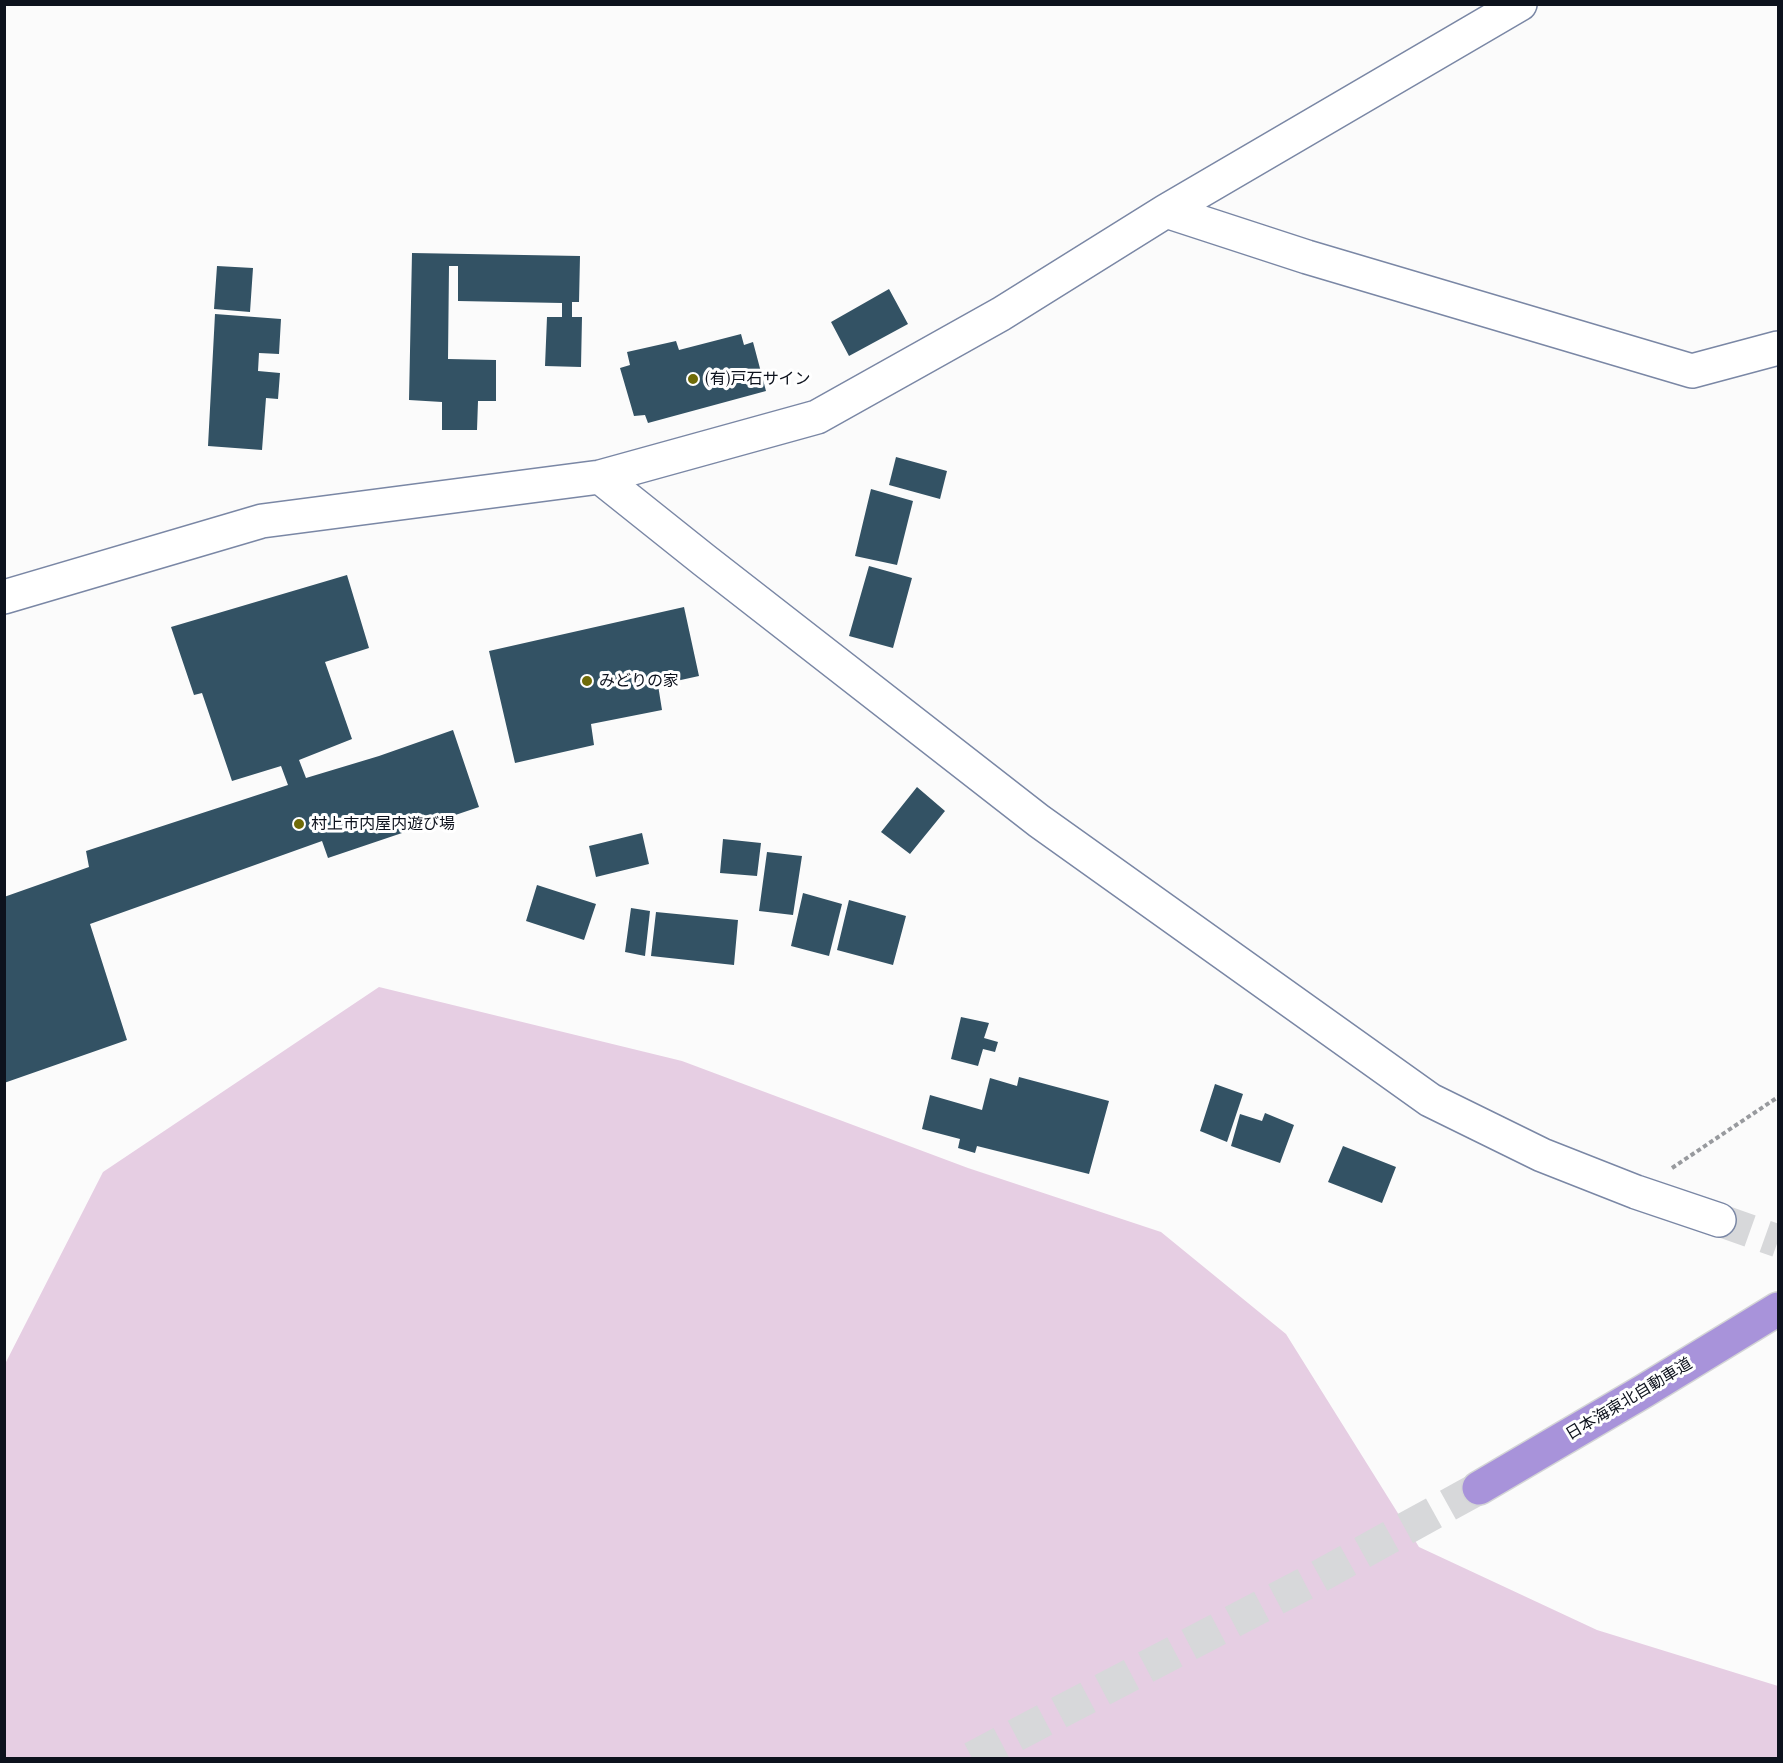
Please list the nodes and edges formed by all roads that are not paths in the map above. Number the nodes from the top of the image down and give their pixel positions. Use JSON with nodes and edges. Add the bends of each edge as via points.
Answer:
{"nodes":[{"id":1,"x":1520,"y":4,"type":"edge"},
{"id":2,"x":1166,"y":211,"type":"junction"},
{"id":3,"x":1779,"y":348,"type":"edge"},
{"id":4,"x":600,"y":477,"type":"junction"},
{"id":5,"x":4,"y":597,"type":"edge"},
{"id":6,"x":1719,"y":1220,"type":"tunnel mouth"},
{"id":7,"x":1779,"y":1309,"type":"edge"},
{"id":8,"x":1479,"y":1488,"type":"tunnel mouth"}],
"edges":[{"from":1,"to":2,"type":"street"},
{"from":2,"to":3,"type":"street","via":[[1306,257],[1692,371]]},
{"from":2,"to":4,"type":"street","via":[[1001,314],[817,417]]},
{"from":4,"to":5,"type":"street","via":[[262,521]]},
{"from":4,"to":6,"type":"street","via":[[1039,821],[1430,1100],[1542,1155]]},
{"from":7,"to":8,"type":"highway","name":"日本海東北自動車道"}]}
